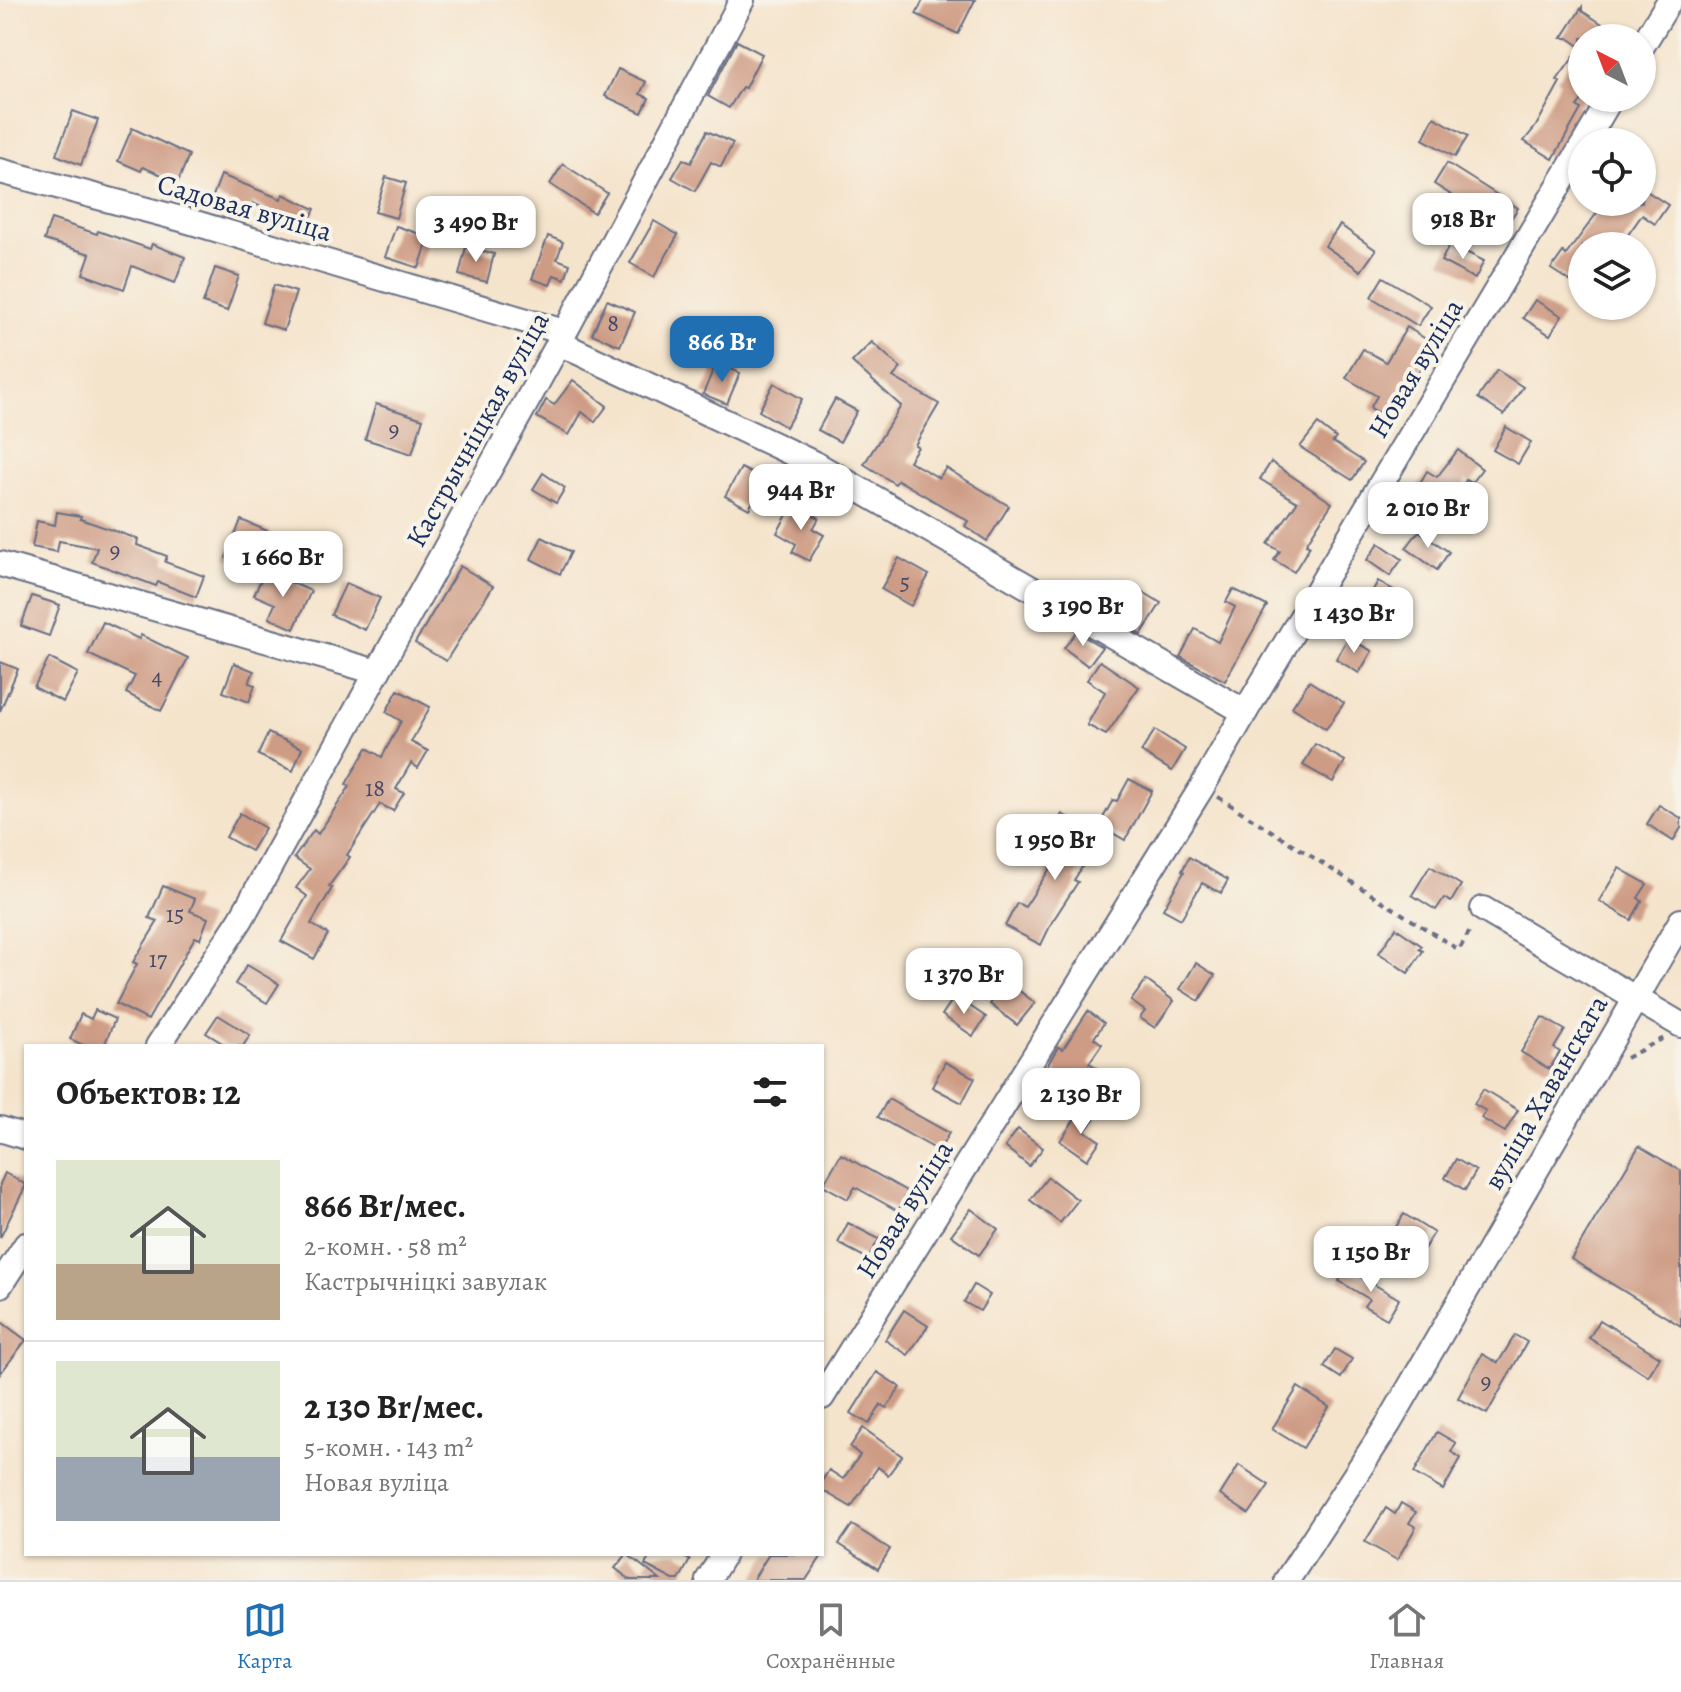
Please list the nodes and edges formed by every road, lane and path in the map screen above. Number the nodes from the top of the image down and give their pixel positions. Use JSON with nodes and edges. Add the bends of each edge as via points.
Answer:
{"nodes":[{"id":1,"x":742,"y":0,"type":"edge"},
{"id":2,"x":1670,"y":0,"type":"edge"},
{"id":3,"x":1655,"y":24,"type":"edge"},
{"id":4,"x":0,"y":171,"type":"edge"},
{"id":5,"x":1568,"y":171,"type":"edge"},
{"id":6,"x":561,"y":337,"type":"junction"},
{"id":7,"x":0,"y":564,"type":"edge"},
{"id":8,"x":377,"y":672,"type":"junction"},
{"id":9,"x":1245,"y":712,"type":"junction"},
{"id":10,"x":1202,"y":787,"type":"junction"},
{"id":11,"x":1483,"y":909,"type":"joint"},
{"id":12,"x":1681,"y":921,"type":"edge"},
{"id":13,"x":1635,"y":998,"type":"junction"},
{"id":14,"x":1675,"y":1031,"type":"edge"},
{"id":15,"x":159,"y":1044,"type":"edge"},
{"id":16,"x":1621,"y":1061,"type":"dead end"},
{"id":17,"x":0,"y":1129,"type":"edge"},
{"id":18,"x":24,"y":1136,"type":"edge"},
{"id":19,"x":24,"y":1248,"type":"edge"},
{"id":20,"x":0,"y":1285,"type":"edge"},
{"id":21,"x":824,"y":1394,"type":"edge"},
{"id":22,"x":723,"y":1556,"type":"edge"},
{"id":23,"x":708,"y":1580,"type":"edge"},
{"id":24,"x":1287,"y":1580,"type":"edge"}],
"edges":[{"from":1,"to":6,"type":"street","name":"Кастрычніцкая вуліца"},
{"from":2,"to":3,"type":"street"},
{"from":4,"to":6,"type":"street","name":"Садовая вуліца","via":[[185,220]]},
{"from":5,"to":9,"type":"street","name":"Новая вуліца"},
{"from":6,"to":8,"type":"street","name":"Кастрычніцкая вуліца"},
{"from":6,"to":9,"type":"street","name":"Садовая вуліца","via":[[817,465]]},
{"from":7,"to":8,"type":"street"},
{"from":8,"to":15,"type":"street","name":"Кастрычніцкая вуліца","via":[[241,919]]},
{"from":9,"to":10,"type":"street","name":"Новая вуліца"},
{"from":10,"to":11,"type":"path","via":[[1459,950]]},
{"from":10,"to":21,"type":"street","name":"Новая вуліца"},
{"from":11,"to":13,"type":"street"},
{"from":12,"to":13,"type":"street","name":"вуліца Хаванскага"},
{"from":13,"to":14,"type":"street"},
{"from":13,"to":24,"type":"street","name":"вуліца Хаванскага","via":[[1389,1423]]},
{"from":14,"to":16,"type":"path"},
{"from":17,"to":18,"type":"street"},
{"from":19,"to":20,"type":"street"},
{"from":22,"to":23,"type":"street"}]}
